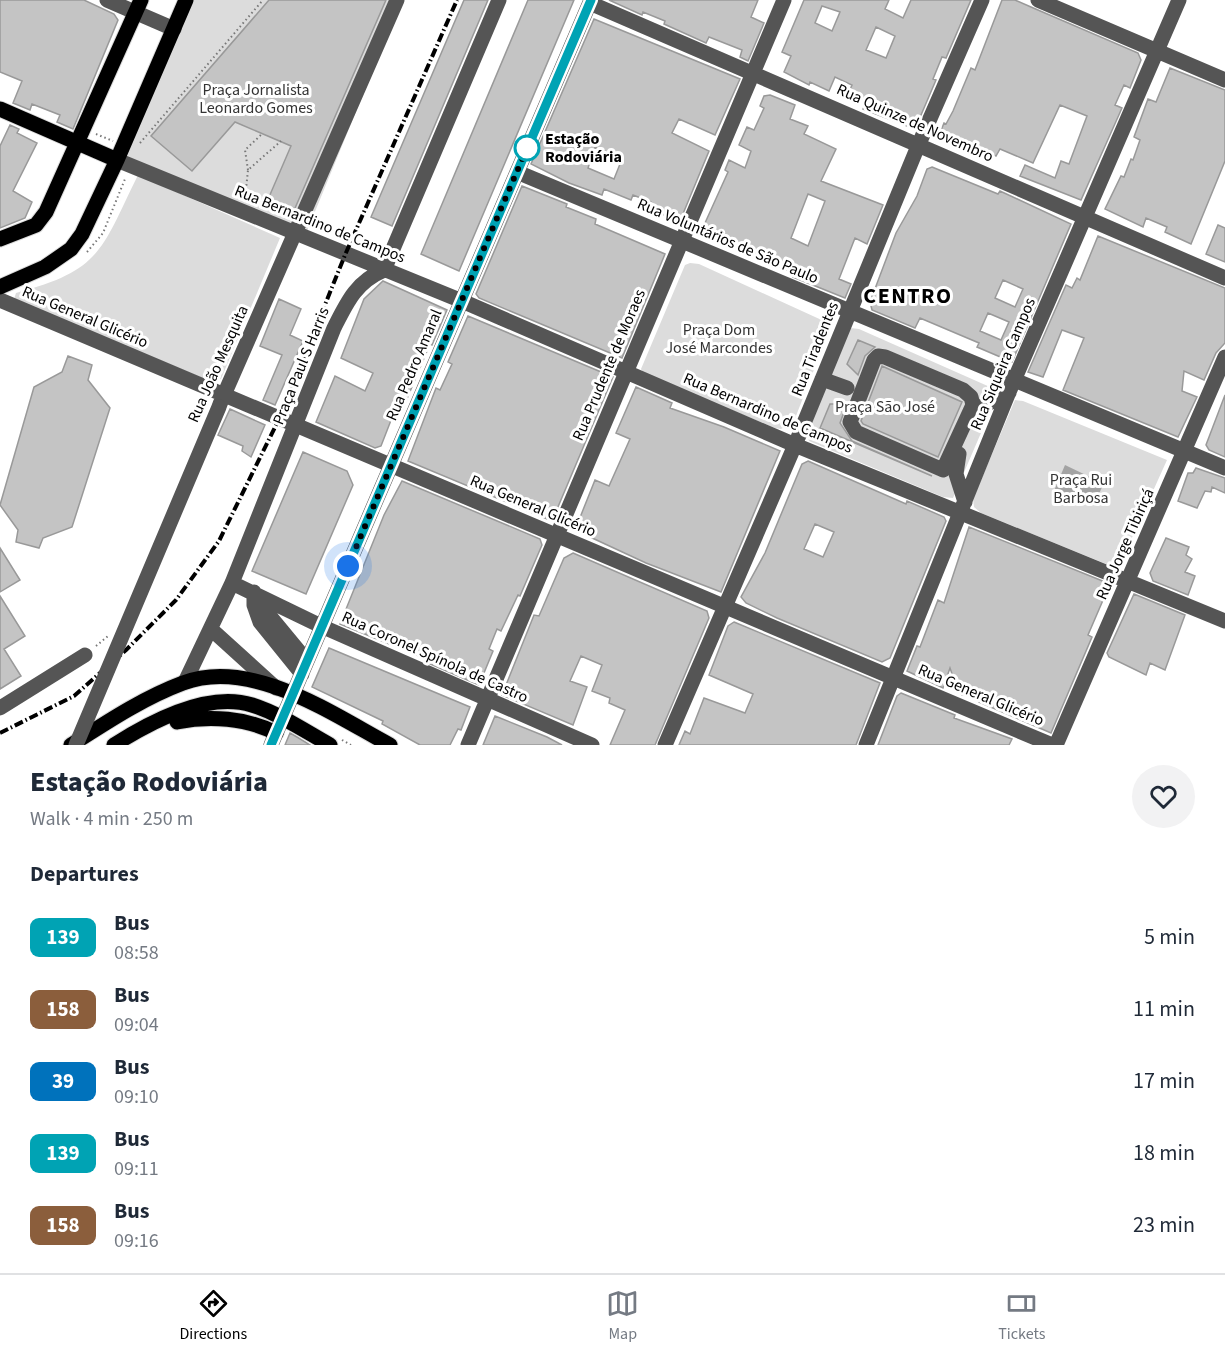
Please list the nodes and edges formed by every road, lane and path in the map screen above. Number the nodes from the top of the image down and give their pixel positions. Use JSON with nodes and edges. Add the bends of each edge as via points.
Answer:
{"nodes":[{"id":1,"x":107,"y":0,"type":"edge"},
{"id":2,"x":186,"y":0,"type":"edge"},
{"id":3,"x":397,"y":0,"type":"edge"},
{"id":4,"x":499,"y":0,"type":"edge"},
{"id":5,"x":784,"y":0,"type":"edge"},
{"id":6,"x":982,"y":0,"type":"edge"},
{"id":7,"x":1038,"y":0,"type":"edge"},
{"id":8,"x":1179,"y":0,"type":"edge"},
{"id":9,"x":590,"y":1,"type":"edge"},
{"id":10,"x":139,"y":9,"type":"edge"},
{"id":11,"x":170,"y":27,"type":"junction"},
{"id":12,"x":1158,"y":52,"type":"junction"},
{"id":13,"x":753,"y":72,"type":"junction"},
{"id":14,"x":1225,"y":80,"type":"edge"},
{"id":15,"x":0,"y":109,"type":"edge"},
{"id":16,"x":263,"y":133,"type":"dead end"},
{"id":17,"x":83,"y":139,"type":"junction"},
{"id":18,"x":281,"y":141,"type":"dead end"},
{"id":19,"x":918,"y":146,"type":"junction"},
{"id":20,"x":117,"y":153,"type":"junction"},
{"id":21,"x":248,"y":170,"type":"junction"},
{"id":22,"x":517,"y":172,"type":"junction"},
{"id":23,"x":244,"y":213,"type":"junction"},
{"id":24,"x":1085,"y":216,"type":"junction"},
{"id":25,"x":296,"y":235,"type":"junction"},
{"id":26,"x":0,"y":239,"type":"edge"},
{"id":27,"x":682,"y":241,"type":"junction"},
{"id":28,"x":384,"y":270,"type":"junction"},
{"id":29,"x":1225,"y":278,"type":"edge"},
{"id":30,"x":0,"y":287,"type":"edge"},
{"id":31,"x":0,"y":300,"type":"edge"},
{"id":32,"x":462,"y":301,"type":"junction"},
{"id":33,"x":849,"y":312,"type":"junction"},
{"id":34,"x":1225,"y":357,"type":"edge"},
{"id":35,"x":626,"y":371,"type":"junction"},
{"id":36,"x":822,"y":379,"type":"junction"},
{"id":37,"x":1012,"y":387,"type":"junction"},
{"id":38,"x":847,"y":388,"type":"dead end"},
{"id":39,"x":221,"y":401,"type":"junction"},
{"id":40,"x":296,"y":425,"type":"junction"},
{"id":41,"x":961,"y":434,"type":"junction"},
{"id":42,"x":795,"y":445,"type":"junction"},
{"id":43,"x":1186,"y":452,"type":"junction"},
{"id":44,"x":391,"y":465,"type":"junction"},
{"id":45,"x":1225,"y":468,"type":"edge"},
{"id":46,"x":963,"y":507,"type":"junction"},
{"id":47,"x":556,"y":535,"type":"junction"},
{"id":48,"x":1129,"y":580,"type":"junction"},
{"id":49,"x":232,"y":583,"type":"junction"},
{"id":50,"x":254,"y":598,"type":"junction"},
{"id":51,"x":725,"y":607,"type":"junction"},
{"id":52,"x":1225,"y":621,"type":"edge"},
{"id":53,"x":315,"y":623,"type":"junction"},
{"id":54,"x":212,"y":630,"type":"junction"},
{"id":55,"x":85,"y":655,"type":"dead end"},
{"id":56,"x":304,"y":668,"type":"junction"},
{"id":57,"x":893,"y":678,"type":"junction"},
{"id":58,"x":184,"y":682,"type":"junction"},
{"id":59,"x":276,"y":688,"type":"junction"},
{"id":60,"x":293,"y":693,"type":"junction"},
{"id":61,"x":487,"y":700,"type":"junction"},
{"id":62,"x":0,"y":708,"type":"edge"},
{"id":63,"x":282,"y":718,"type":"junction"},
{"id":64,"x":134,"y":733,"type":"junction"},
{"id":65,"x":273,"y":739,"type":"edge"},
{"id":66,"x":71,"y":745,"type":"edge"},
{"id":67,"x":76,"y":745,"type":"edge"},
{"id":68,"x":114,"y":745,"type":"edge"},
{"id":69,"x":330,"y":745,"type":"edge"},
{"id":70,"x":390,"y":745,"type":"edge"},
{"id":71,"x":468,"y":745,"type":"edge"},
{"id":72,"x":592,"y":745,"type":"edge"},
{"id":73,"x":665,"y":745,"type":"edge"},
{"id":74,"x":866,"y":745,"type":"edge"},
{"id":75,"x":1054,"y":745,"type":"edge"}],
"edges":[{"from":1,"to":10,"type":"street"},
{"from":2,"to":11,"type":"main road"},
{"from":3,"to":25,"type":"street","name":"Rua João Mesquita"},
{"from":4,"to":28,"type":"street"},
{"from":5,"to":13,"type":"street","name":"Rua Prudente de Moraes"},
{"from":6,"to":19,"type":"street","name":"Rua Tiradentes"},
{"from":7,"to":12,"type":"street"},
{"from":8,"to":12,"type":"street","name":"Rua Siqueira Campos"},
{"from":9,"to":13,"type":"street","name":"Rua Quinze de Novembro"},
{"from":9,"to":22,"type":"street","name":"Rua Pedro Amaral"},
{"from":10,"to":11,"type":"street"},
{"from":10,"to":17,"type":"main road"},
{"from":11,"to":20,"type":"main road"},
{"from":12,"to":14,"type":"street"},
{"from":12,"to":24,"type":"street","name":"Rua Siqueira Campos"},
{"from":13,"to":19,"type":"street","name":"Rua Quinze de Novembro"},
{"from":13,"to":27,"type":"street","name":"Rua Prudente de Moraes"},
{"from":15,"to":17,"type":"main road","name":"Rua Bernardino de Campos"},
{"from":16,"to":21,"type":"path","via":[[245,150]]},
{"from":17,"to":20,"type":"main road","name":"Rua Bernardino de Campos"},
{"from":17,"to":20,"type":"path"},
{"from":17,"to":26,"type":"main road","via":[[36,225]]},
{"from":18,"to":21,"type":"path"},
{"from":19,"to":24,"type":"street","name":"Rua Quinze de Novembro"},
{"from":19,"to":33,"type":"street","name":"Rua Tiradentes"},
{"from":20,"to":23,"type":"street","name":"Rua Bernardino de Campos"},
{"from":20,"to":30,"type":"main road","via":[[82,234],[71,249],[45,267]]},
{"from":21,"to":23,"type":"path"},
{"from":22,"to":27,"type":"street","name":"Rua Voluntários de São Paulo"},
{"from":22,"to":32,"type":"street","name":"Rua Pedro Amaral"},
{"from":23,"to":25,"type":"street","name":"Rua Bernardino de Campos"},
{"from":24,"to":29,"type":"street","name":"Rua Quinze de Novembro"},
{"from":24,"to":37,"type":"street","name":"Rua Siqueira Campos"},
{"from":25,"to":28,"type":"street","name":"Rua Bernardino de Campos"},
{"from":25,"to":39,"type":"street","name":"Rua João Mesquita"},
{"from":27,"to":33,"type":"street","name":"Rua Voluntários de São Paulo"},
{"from":27,"to":35,"type":"street","name":"Rua Prudente de Moraes"},
{"from":28,"to":32,"type":"street","name":"Rua Bernardino de Campos"},
{"from":28,"to":40,"type":"street","name":"Praça Paul S Harris","via":[[368,277],[354,290],[333,328]]},
{"from":31,"to":39,"type":"street","name":"Rua General Glicério"},
{"from":32,"to":35,"type":"street","name":"Rua Bernardino de Campos"},
{"from":32,"to":44,"type":"street","name":"Rua Pedro Amaral"},
{"from":33,"to":36,"type":"street","name":"Rua Tiradentes"},
{"from":33,"to":37,"type":"street","name":"Rua Voluntários de São Paulo"},
{"from":34,"to":43,"type":"street","name":"Rua Jorge Tibiriçá"},
{"from":35,"to":42,"type":"street","name":"Rua Bernardino de Campos"},
{"from":35,"to":47,"type":"street","name":"Rua Prudente de Moraes"},
{"from":36,"to":38,"type":"street"},
{"from":36,"to":42,"type":"street","name":"Rua Tiradentes"},
{"from":37,"to":41,"type":"street","via":[[981,407],[970,429]]},
{"from":37,"to":43,"type":"street","name":"Rua Voluntários de São Paulo"},
{"from":37,"to":46,"type":"street","name":"Rua Siqueira Campos"},
{"from":39,"to":40,"type":"street","name":"Rua General Glicério"},
{"from":39,"to":67,"type":"street","name":"Rua João Mesquita","bridge":true},
{"from":40,"to":44,"type":"street","name":"Rua General Glicério"},
{"from":40,"to":49,"type":"street","name":"Praça Paul S Harris"},
{"from":41,"to":41,"type":"street","via":[[946,468],[940,470],[856,432],[850,422],[874,360],[885,357],[963,390],[973,405]]},
{"from":41,"to":46,"type":"street","via":[[955,467]]},
{"from":42,"to":46,"type":"street","name":"Rua Bernardino de Campos"},
{"from":42,"to":51,"type":"street","name":"Rua Tiradentes"},
{"from":43,"to":45,"type":"street","name":"Rua Voluntários de São Paulo"},
{"from":43,"to":48,"type":"street","name":"Rua Jorge Tibiriçá"},
{"from":44,"to":47,"type":"street","name":"Rua General Glicério"},
{"from":44,"to":53,"type":"street","name":"Rua Pedro Amaral","via":[[356,545]]},
{"from":46,"to":48,"type":"street","name":"Rua Bernardino de Campos"},
{"from":46,"to":57,"type":"street","name":"Rua Siqueira Campos"},
{"from":47,"to":51,"type":"street","name":"Rua General Glicério"},
{"from":47,"to":61,"type":"street","name":"Rua Prudente de Moraes"},
{"from":48,"to":52,"type":"street","name":"Rua Bernardino de Campos"},
{"from":48,"to":75,"type":"street","name":"Rua Jorge Tibiriçá"},
{"from":49,"to":50,"type":"street","name":"Rua Coronel Spínola de Castro"},
{"from":49,"to":54,"type":"street","name":"Praça Paul S Harris"},
{"from":50,"to":53,"type":"street","name":"Rua Coronel Spínola de Castro"},
{"from":50,"to":56,"type":"street"},
{"from":51,"to":57,"type":"street","name":"Rua General Glicério"},
{"from":51,"to":73,"type":"street","name":"Rua Tiradentes"},
{"from":53,"to":56,"type":"street","name":"Rua Pedro Amaral"},
{"from":53,"to":61,"type":"street","name":"Rua Coronel Spínola de Castro"},
{"from":54,"to":58,"type":"street","name":"Praça Paul S Harris"},
{"from":54,"to":59,"type":"street"},
{"from":55,"to":62,"type":"street"},
{"from":56,"to":60,"type":"street","name":"Rua Pedro Amaral"},
{"from":57,"to":74,"type":"street","name":"Rua Siqueira Campos"},
{"from":57,"to":75,"type":"street","name":"Rua General Glicério"},
{"from":58,"to":59,"type":"main road","via":[[233,676]]},
{"from":58,"to":66,"type":"main road","via":[[124,712]]},
{"from":59,"to":60,"type":"main road"},
{"from":60,"to":63,"type":"street","name":"Rua Pedro Amaral"},
{"from":60,"to":70,"type":"main road"},
{"from":61,"to":71,"type":"street","name":"Rua Prudente de Moraes"},
{"from":61,"to":72,"type":"street","name":"Rua Coronel Spínola de Castro"},
{"from":63,"to":64,"type":"main road","via":[[252,705],[220,702],[155,720]]},
{"from":63,"to":65,"type":"street","name":"Rua Pedro Amaral"},
{"from":63,"to":69,"type":"main road"},
{"from":64,"to":65,"type":"main road","via":[[208,718],[260,725]]},
{"from":64,"to":68,"type":"main road"}]}
